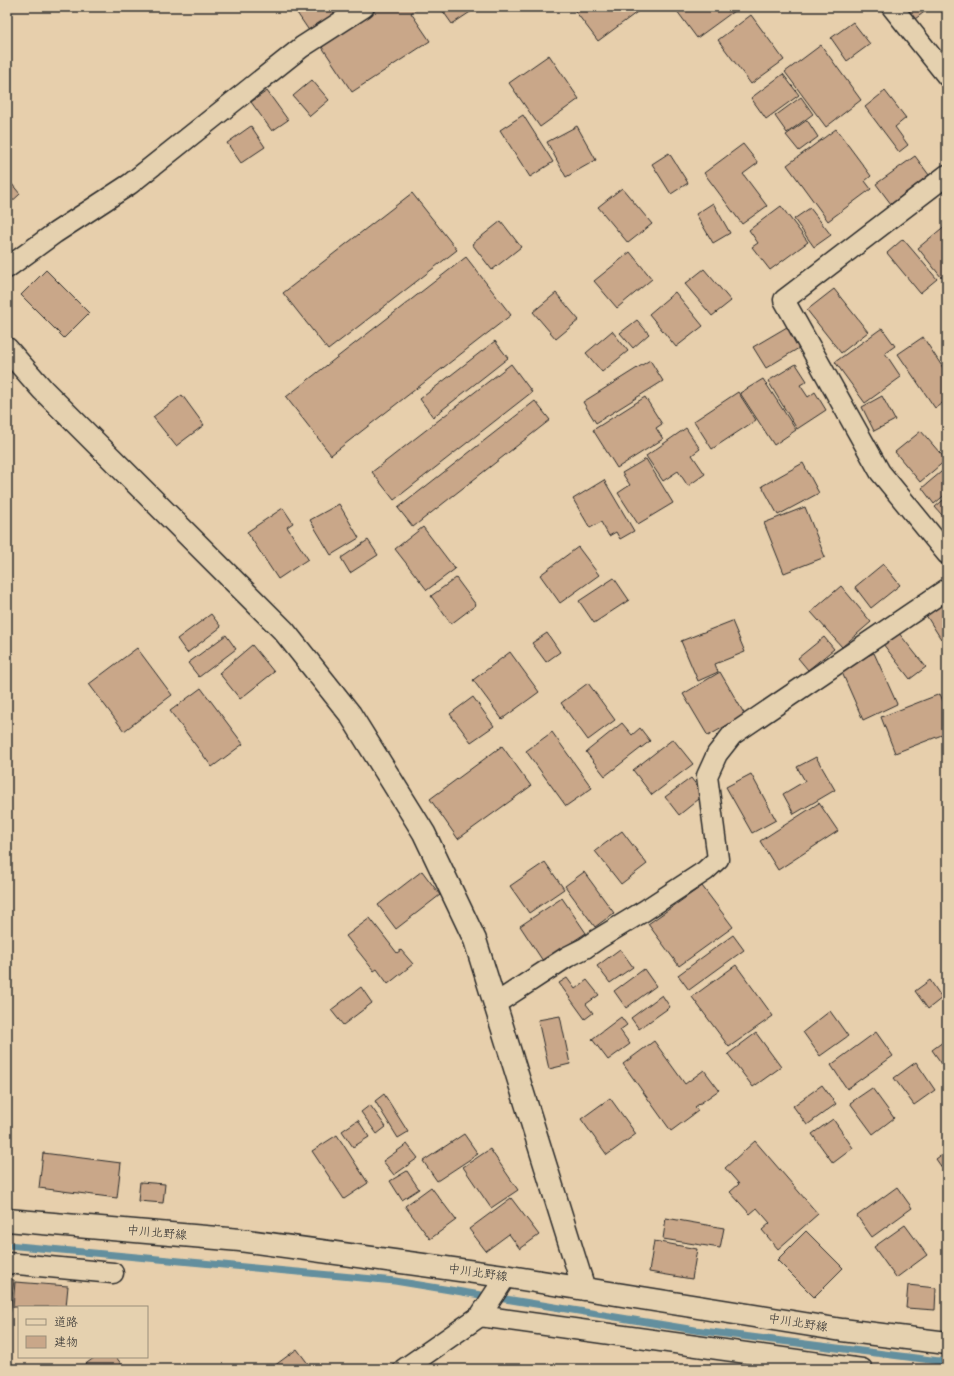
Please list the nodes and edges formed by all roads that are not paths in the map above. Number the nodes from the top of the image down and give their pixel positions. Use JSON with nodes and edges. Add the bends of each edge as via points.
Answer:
{"nodes":[{"id":1,"x":364,"y":7,"type":"edge"},
{"id":2,"x":892,"y":7,"type":"edge"},
{"id":3,"x":947,"y":76,"type":"edge"},
{"id":4,"x":947,"y":175,"type":"edge"},
{"id":5,"x":7,"y":268,"type":"edge"},
{"id":6,"x":7,"y":349,"type":"edge"},
{"id":7,"x":947,"y":554,"type":"edge"},
{"id":8,"x":947,"y":589,"type":"edge"},
{"id":9,"x":495,"y":1004,"type":"junction"},
{"id":10,"x":7,"y":1220,"type":"edge"},
{"id":11,"x":7,"y":1264,"type":"edge"},
{"id":12,"x":113,"y":1273,"type":"dead end"},
{"id":13,"x":503,"y":1280,"type":"junction"},
{"id":14,"x":584,"y":1289,"type":"junction"},
{"id":15,"x":480,"y":1316,"type":"junction"},
{"id":16,"x":947,"y":1343,"type":"edge"},
{"id":17,"x":404,"y":1369,"type":"edge"},
{"id":18,"x":862,"y":1369,"type":"edge"}],
"edges":[{"from":1,"to":5,"type":"street","via":[[302,47],[130,184]]},
{"from":2,"to":3,"type":"street"},
{"from":4,"to":7,"type":"street","via":[[784,300],[880,472]]},
{"from":6,"to":9,"type":"street","via":[[43,390],[284,631],[350,714],[424,833],[475,940]]},
{"from":8,"to":9,"type":"street","via":[[732,735],[717,754],[707,776],[718,859],[705,871]]},
{"from":9,"to":14,"type":"street"},
{"from":10,"to":13,"type":"street","name":"中川北野線","via":[[240,1240]]},
{"from":11,"to":12,"type":"street"},
{"from":13,"to":14,"type":"street","name":"中川北野線"},
{"from":13,"to":15,"type":"street"},
{"from":14,"to":16,"type":"street","name":"中川北野線","via":[[842,1330]]},
{"from":15,"to":17,"type":"street"},
{"from":15,"to":18,"type":"street"}]}
